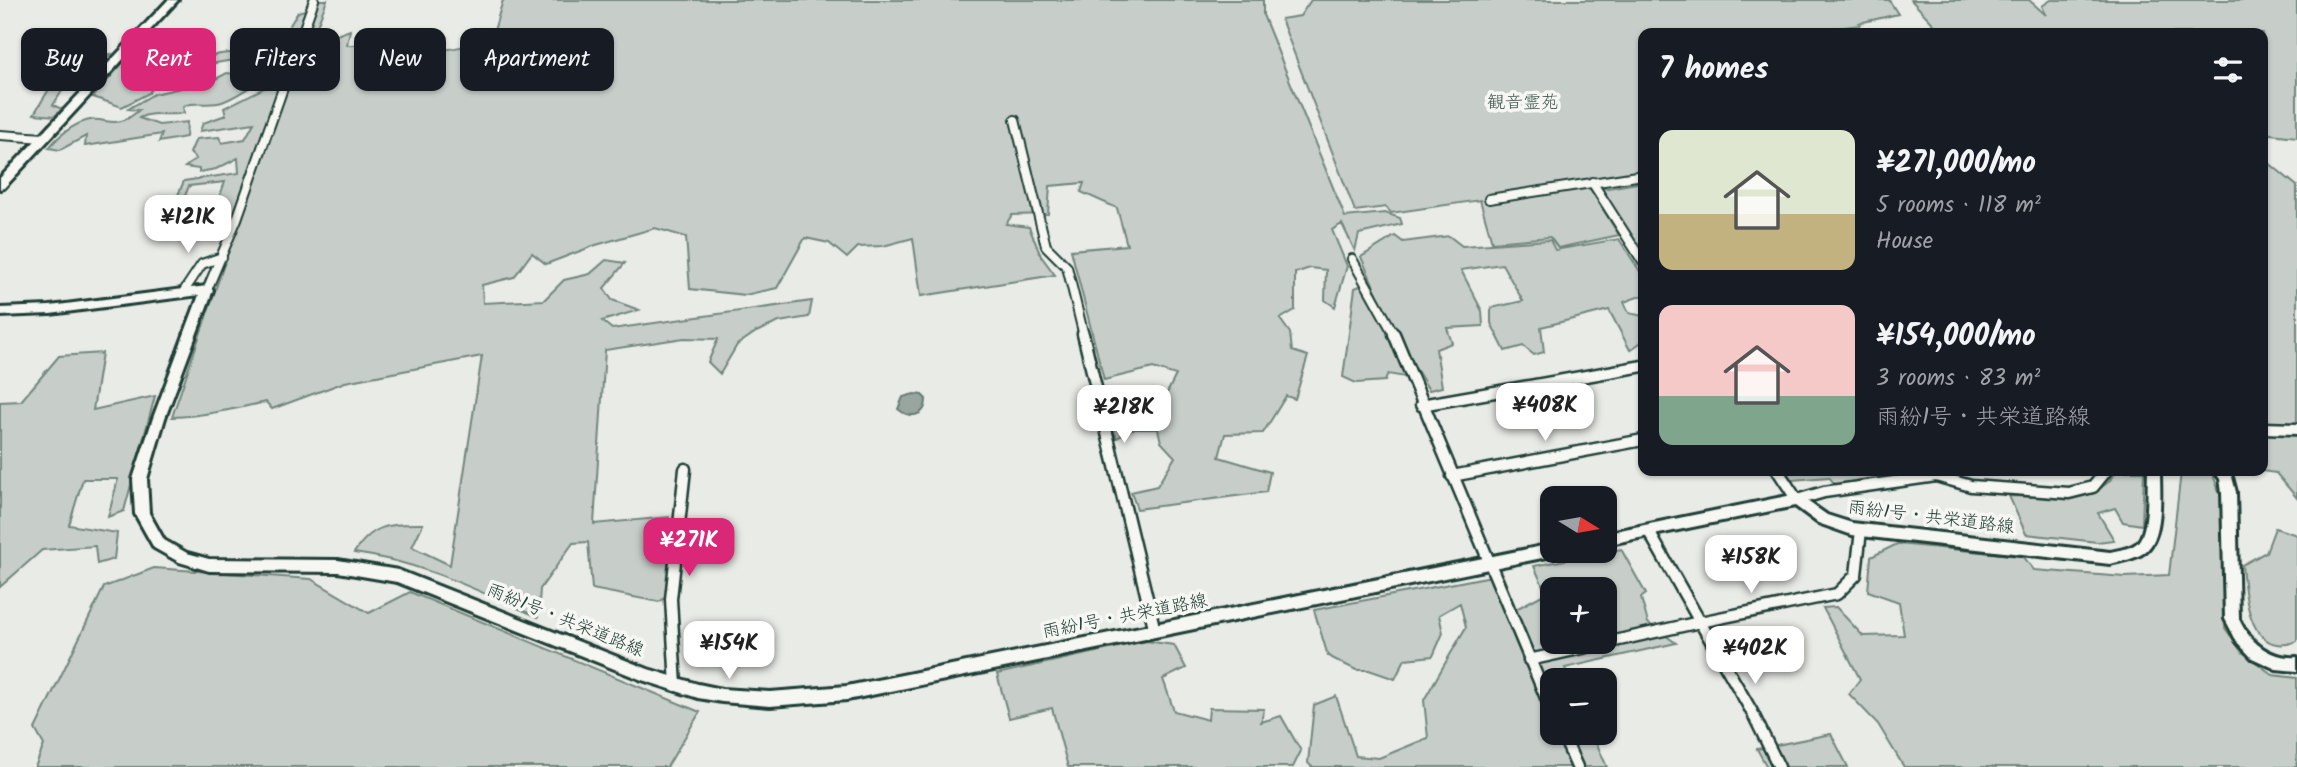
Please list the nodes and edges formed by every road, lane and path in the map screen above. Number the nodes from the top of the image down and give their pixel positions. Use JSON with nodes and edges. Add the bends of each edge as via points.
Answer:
{"nodes":[{"id":1,"x":173,"y":0,"type":"edge"},
{"id":2,"x":314,"y":0,"type":"edge"},
{"id":3,"x":1015,"y":120,"type":"dead end"},
{"id":4,"x":0,"y":135,"type":"edge"},
{"id":5,"x":44,"y":138,"type":"junction"},
{"id":6,"x":1638,"y":176,"type":"edge"},
{"id":7,"x":1592,"y":182,"type":"junction"},
{"id":8,"x":0,"y":185,"type":"edge"},
{"id":9,"x":1489,"y":199,"type":"dead end"},
{"id":10,"x":1638,"y":254,"type":"edge"},
{"id":11,"x":222,"y":257,"type":"junction"},
{"id":12,"x":1352,"y":259,"type":"dead end"},
{"id":13,"x":207,"y":290,"type":"junction"},
{"id":14,"x":182,"y":294,"type":"junction"},
{"id":15,"x":0,"y":312,"type":"edge"},
{"id":16,"x":1638,"y":367,"type":"edge"},
{"id":17,"x":1421,"y":405,"type":"junction"},
{"id":18,"x":2268,"y":428,"type":"edge"},
{"id":19,"x":2297,"y":429,"type":"edge"},
{"id":20,"x":1638,"y":441,"type":"edge"},
{"id":21,"x":685,"y":469,"type":"dead end"},
{"id":22,"x":1452,"y":476,"type":"junction"},
{"id":23,"x":1782,"y":476,"type":"edge"},
{"id":24,"x":1922,"y":476,"type":"edge"},
{"id":25,"x":1947,"y":476,"type":"edge"},
{"id":26,"x":2102,"y":476,"type":"edge"},
{"id":27,"x":2154,"y":476,"type":"edge"},
{"id":28,"x":2225,"y":476,"type":"edge"},
{"id":29,"x":1797,"y":500,"type":"junction"},
{"id":30,"x":1648,"y":530,"type":"junction"},
{"id":31,"x":1861,"y":530,"type":"junction"},
{"id":32,"x":1617,"y":536,"type":"edge"},
{"id":33,"x":1540,"y":553,"type":"edge"},
{"id":34,"x":1487,"y":564,"type":"junction"},
{"id":35,"x":1700,"y":622,"type":"junction"},
{"id":36,"x":1155,"y":631,"type":"junction"},
{"id":37,"x":1529,"y":660,"type":"junction"},
{"id":38,"x":2297,"y":664,"type":"edge"},
{"id":39,"x":1540,"y":685,"type":"edge"},
{"id":40,"x":676,"y":686,"type":"junction"},
{"id":41,"x":1567,"y":745,"type":"edge"},
{"id":42,"x":1577,"y":767,"type":"edge"},
{"id":43,"x":1779,"y":767,"type":"edge"}],
"edges":[{"from":1,"to":5,"type":"street"},
{"from":2,"to":11,"type":"street"},
{"from":3,"to":36,"type":"street","via":[[1046,246],[1067,267]]},
{"from":4,"to":5,"type":"street"},
{"from":5,"to":8,"type":"street"},
{"from":6,"to":7,"type":"street"},
{"from":7,"to":9,"type":"street"},
{"from":7,"to":10,"type":"street"},
{"from":11,"to":13,"type":"street"},
{"from":11,"to":14,"type":"street","via":[[200,263]]},
{"from":12,"to":17,"type":"street","via":[[1390,323]]},
{"from":13,"to":14,"type":"street"},
{"from":13,"to":40,"type":"street","name":"雨紛1号・共栄道路線","via":[[140,479],[142,514],[159,544],[209,565],[338,566],[398,576]]},
{"from":14,"to":15,"type":"street"},
{"from":16,"to":17,"type":"street"},
{"from":17,"to":22,"type":"street"},
{"from":18,"to":19,"type":"street"},
{"from":20,"to":22,"type":"street"},
{"from":21,"to":40,"type":"street","via":[[671,599]]},
{"from":22,"to":34,"type":"street"},
{"from":23,"to":29,"type":"street"},
{"from":24,"to":29,"type":"street"},
{"from":25,"to":26,"type":"street","via":[[1971,486],[2070,492],[2093,487]]},
{"from":27,"to":31,"type":"street","name":"雨紛1号・共栄道路線","via":[[2145,544],[2110,558]]},
{"from":28,"to":38,"type":"street","via":[[2232,620],[2239,638],[2254,652],[2271,661]]},
{"from":29,"to":30,"type":"street"},
{"from":29,"to":31,"type":"street","name":"雨紛1号・共栄道路線","via":[[1829,524]]},
{"from":30,"to":32,"type":"street"},
{"from":30,"to":35,"type":"street"},
{"from":31,"to":35,"type":"street","via":[[1857,576],[1851,587],[1837,594]]},
{"from":33,"to":34,"type":"street","name":"雨紛1号・共栄道路線"},
{"from":34,"to":36,"type":"street","name":"雨紛1号・共栄道路線"},
{"from":34,"to":37,"type":"street"},
{"from":35,"to":37,"type":"street"},
{"from":35,"to":43,"type":"street"},
{"from":36,"to":40,"type":"street","name":"雨紛1号・共栄道路線","via":[[801,699],[730,698]]},
{"from":37,"to":39,"type":"street"},
{"from":41,"to":42,"type":"street"}]}
